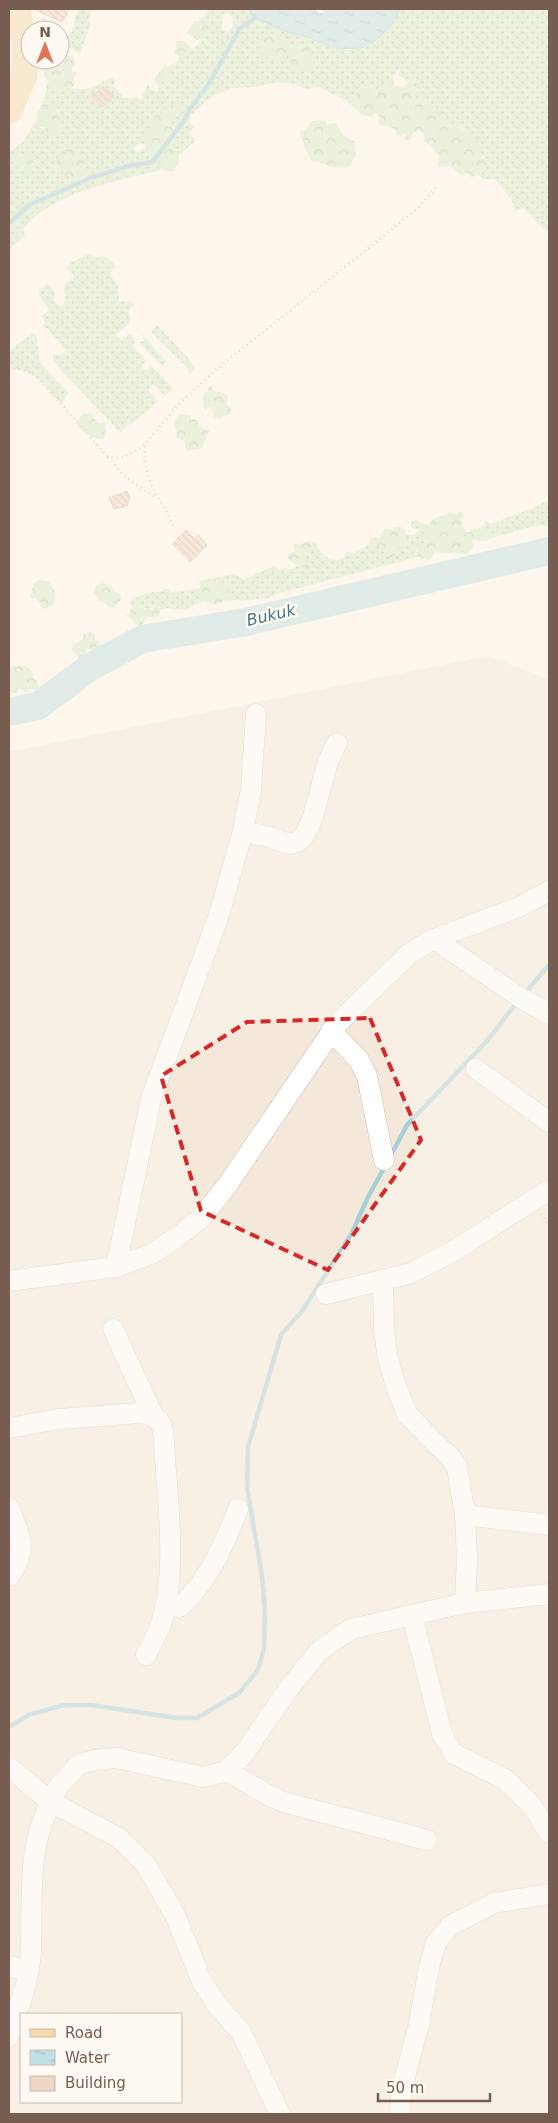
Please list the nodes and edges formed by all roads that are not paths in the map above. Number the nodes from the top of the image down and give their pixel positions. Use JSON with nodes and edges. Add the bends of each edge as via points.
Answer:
{"nodes":[{"id":1,"x":17,"y":9,"type":"edge"},
{"id":2,"x":9,"y":111,"type":"edge"},
{"id":3,"x":256,"y":714,"type":"dead end"},
{"id":4,"x":337,"y":743,"type":"dead end"},
{"id":5,"x":243,"y":832,"type":"junction"},
{"id":6,"x":549,"y":891,"type":"edge"},
{"id":7,"x":434,"y":938,"type":"junction"},
{"id":8,"x":549,"y":1014,"type":"edge"},
{"id":9,"x":331,"y":1032,"type":"junction"},
{"id":10,"x":476,"y":1069,"type":"dead end"},
{"id":11,"x":549,"y":1122,"type":"edge"},
{"id":12,"x":384,"y":1160,"type":"dead end"},
{"id":13,"x":549,"y":1190,"type":"edge"},
{"id":14,"x":116,"y":1268,"type":"junction"},
{"id":15,"x":383,"y":1279,"type":"junction"},
{"id":16,"x":9,"y":1281,"type":"edge"},
{"id":17,"x":326,"y":1294,"type":"dead end"},
{"id":18,"x":113,"y":1329,"type":"dead end"},
{"id":19,"x":153,"y":1415,"type":"junction"},
{"id":20,"x":9,"y":1428,"type":"edge"},
{"id":21,"x":9,"y":1508,"type":"edge"},
{"id":22,"x":238,"y":1509,"type":"dead end"},
{"id":23,"x":465,"y":1515,"type":"junction"},
{"id":24,"x":549,"y":1525,"type":"edge"},
{"id":25,"x":9,"y":1577,"type":"edge"},
{"id":26,"x":549,"y":1594,"type":"edge"},
{"id":27,"x":465,"y":1603,"type":"junction"},
{"id":28,"x":165,"y":1605,"type":"junction"},
{"id":29,"x":412,"y":1615,"type":"junction"},
{"id":30,"x":146,"y":1655,"type":"dead end"},
{"id":31,"x":9,"y":1767,"type":"edge"},
{"id":32,"x":228,"y":1771,"type":"junction"},
{"id":33,"x":51,"y":1802,"type":"junction"},
{"id":34,"x":549,"y":1833,"type":"edge"},
{"id":35,"x":427,"y":1840,"type":"dead end"},
{"id":36,"x":549,"y":1894,"type":"edge"},
{"id":37,"x":9,"y":1966,"type":"edge"},
{"id":38,"x":28,"y":1971,"type":"junction"},
{"id":39,"x":9,"y":2036,"type":"edge"},
{"id":40,"x":280,"y":2114,"type":"edge"},
{"id":41,"x":400,"y":2114,"type":"edge"}],
"edges":[{"from":1,"to":2,"type":"main road","via":[[25,43],[24,76]]},
{"from":3,"to":5,"type":"street","via":[[251,790]]},
{"from":4,"to":5,"type":"street","via":[[328,761],[305,835],[289,844]]},
{"from":5,"to":14,"type":"street","via":[[218,918],[151,1099]]},
{"from":6,"to":7,"type":"street","via":[[519,907]]},
{"from":7,"to":8,"type":"street"},
{"from":7,"to":9,"type":"street","via":[[410,953]]},
{"from":9,"to":12,"type":"street","via":[[359,1060],[367,1076]]},
{"from":9,"to":14,"type":"street","via":[[226,1187],[202,1217],[151,1254]]},
{"from":10,"to":11,"type":"street"},
{"from":13,"to":15,"type":"street","via":[[452,1252],[411,1273]]},
{"from":14,"to":16,"type":"street"},
{"from":15,"to":17,"type":"street"},
{"from":15,"to":23,"type":"street","via":[[384,1330],[396,1386],[408,1414],[457,1467]]},
{"from":18,"to":19,"type":"street"},
{"from":19,"to":20,"type":"street","via":[[140,1413],[59,1419]]},
{"from":19,"to":28,"type":"street","via":[[159,1419],[164,1442],[170,1558]]},
{"from":21,"to":25,"type":"street","via":[[19,1535],[21,1556]]},
{"from":22,"to":28,"type":"street","via":[[219,1556],[190,1597],[180,1606]]},
{"from":23,"to":24,"type":"street"},
{"from":23,"to":27,"type":"street"},
{"from":26,"to":27,"type":"street"},
{"from":27,"to":29,"type":"street"},
{"from":28,"to":30,"type":"street"},
{"from":29,"to":32,"type":"street","via":[[351,1629],[320,1650],[289,1688],[246,1752]]},
{"from":29,"to":34,"type":"street","via":[[442,1734],[454,1754],[506,1780],[534,1807]]},
{"from":31,"to":33,"type":"street"},
{"from":32,"to":33,"type":"street","via":[[203,1777],[116,1758],[94,1760],[78,1765],[58,1787]]},
{"from":32,"to":35,"type":"street","via":[[284,1802]]},
{"from":33,"to":38,"type":"street","via":[[41,1820],[31,1877]]},
{"from":33,"to":40,"type":"street","via":[[118,1838],[146,1865],[175,1915],[202,1982],[241,2032]]},
{"from":36,"to":41,"type":"street","via":[[494,1903],[450,1926],[436,1943],[402,2088]]},
{"from":37,"to":38,"type":"street"},
{"from":38,"to":39,"type":"street"}]}
